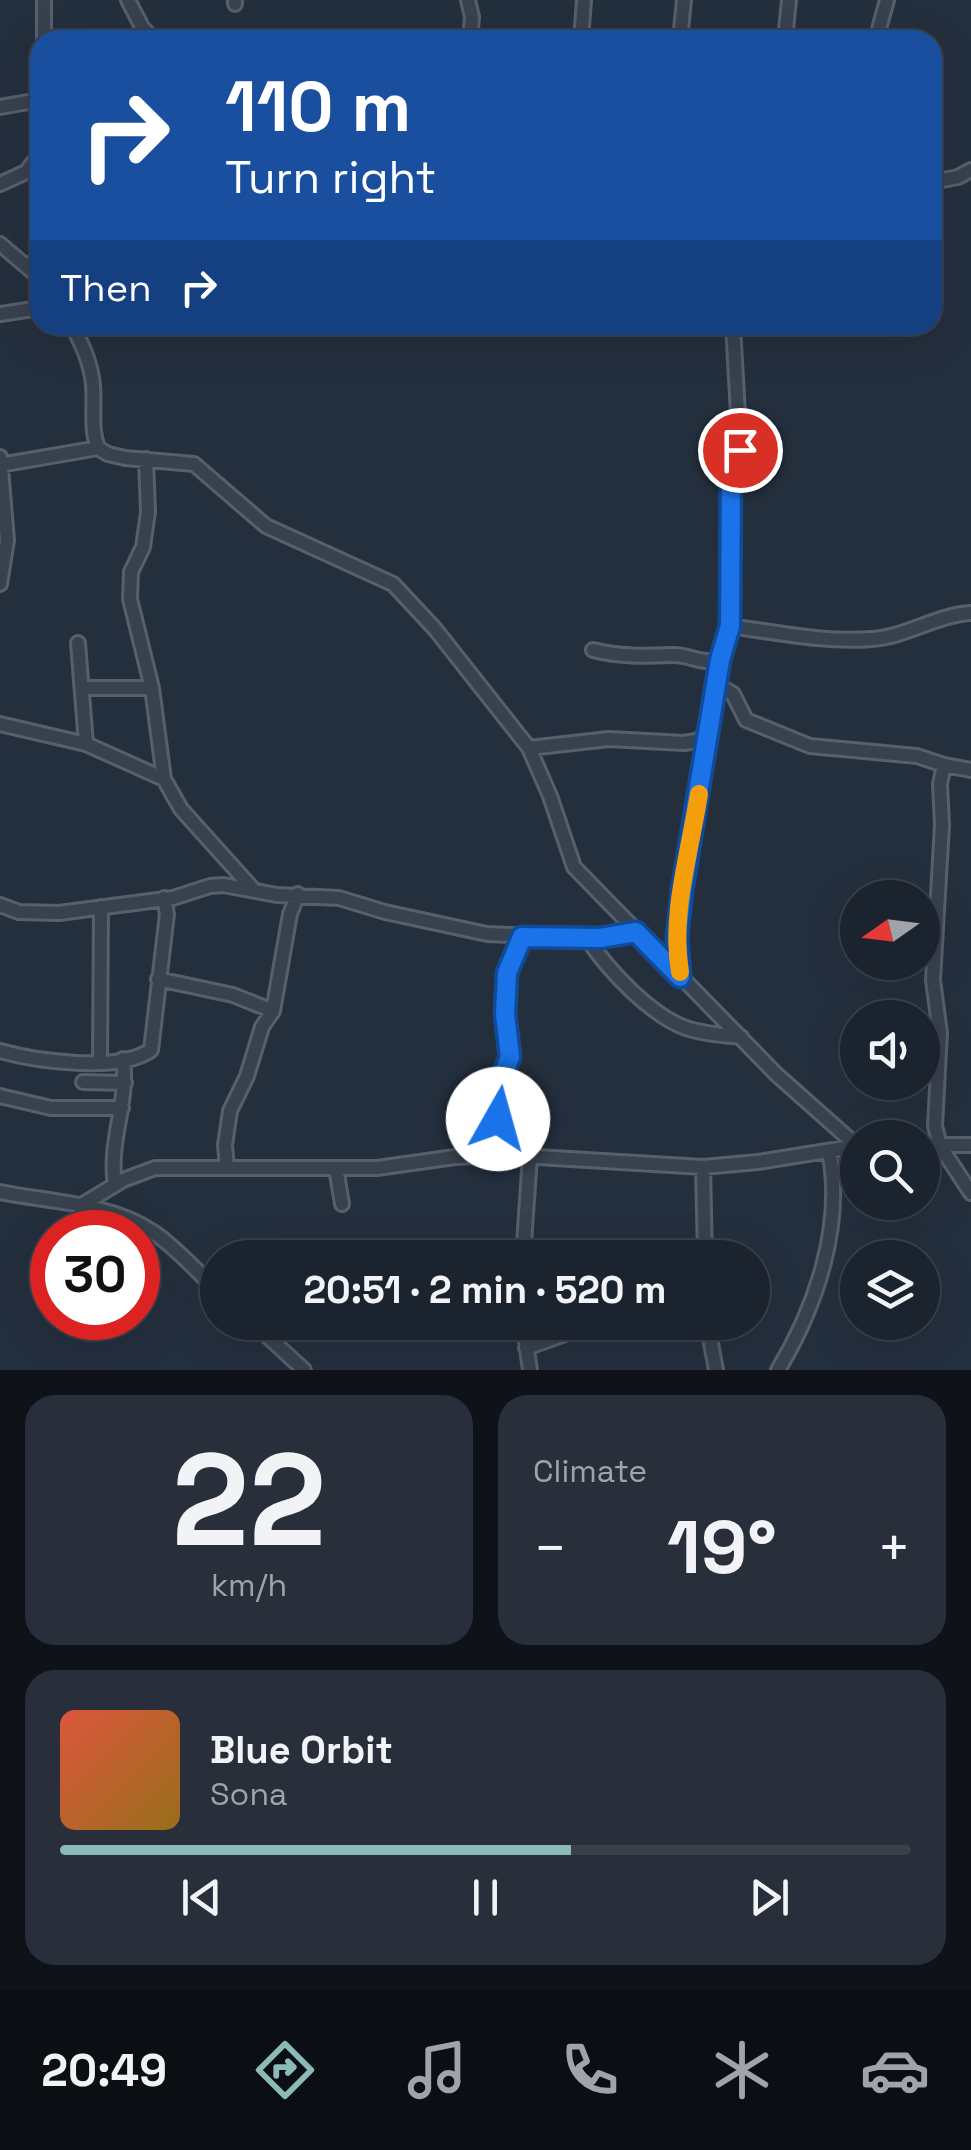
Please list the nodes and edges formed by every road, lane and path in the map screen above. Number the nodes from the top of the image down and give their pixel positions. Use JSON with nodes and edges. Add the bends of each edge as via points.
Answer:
{"nodes":[{"id":1,"x":44,"y":0,"type":"edge"},
{"id":2,"x":128,"y":0,"type":"edge"},
{"id":3,"x":468,"y":0,"type":"edge"},
{"id":4,"x":584,"y":0,"type":"edge"},
{"id":5,"x":684,"y":0,"type":"edge"},
{"id":6,"x":789,"y":0,"type":"edge"},
{"id":7,"x":887,"y":0,"type":"edge"},
{"id":8,"x":44,"y":30,"type":"edge"},
{"id":9,"x":145,"y":30,"type":"edge"},
{"id":10,"x":471,"y":30,"type":"edge"},
{"id":11,"x":582,"y":30,"type":"edge"},
{"id":12,"x":681,"y":30,"type":"edge"},
{"id":13,"x":787,"y":30,"type":"edge"},
{"id":14,"x":879,"y":30,"type":"edge"},
{"id":15,"x":30,"y":102,"type":"edge"},
{"id":16,"x":0,"y":107,"type":"edge"},
{"id":17,"x":30,"y":167,"type":"edge"},
{"id":18,"x":971,"y":170,"type":"edge"},
{"id":19,"x":942,"y":180,"type":"edge"},
{"id":20,"x":0,"y":184,"type":"edge"},
{"id":21,"x":2,"y":247,"type":"edge"},
{"id":22,"x":30,"y":264,"type":"edge"},
{"id":23,"x":26,"y":266,"type":"junction"},
{"id":24,"x":30,"y":269,"type":"edge"},
{"id":25,"x":30,"y":310,"type":"edge"},
{"id":26,"x":0,"y":314,"type":"edge"},
{"id":27,"x":77,"y":335,"type":"edge"},
{"id":28,"x":734,"y":335,"type":"edge"},
{"id":29,"x":98,"y":448,"type":"junction"},
{"id":30,"x":146,"y":459,"type":"junction"},
{"id":31,"x":1,"y":462,"type":"edge"},
{"id":32,"x":0,"y":584,"type":"edge"},
{"id":33,"x":971,"y":613,"type":"edge"},
{"id":34,"x":730,"y":626,"type":"junction"},
{"id":35,"x":78,"y":644,"type":"dead end"},
{"id":36,"x":593,"y":650,"type":"dead end"},
{"id":37,"x":720,"y":660,"type":"junction"},
{"id":38,"x":718,"y":685,"type":"junction"},
{"id":39,"x":82,"y":688,"type":"junction"},
{"id":40,"x":152,"y":688,"type":"junction"},
{"id":41,"x":0,"y":724,"type":"edge"},
{"id":42,"x":708,"y":734,"type":"junction"},
{"id":43,"x":86,"y":744,"type":"junction"},
{"id":44,"x":530,"y":748,"type":"junction"},
{"id":45,"x":944,"y":766,"type":"junction"},
{"id":46,"x":971,"y":770,"type":"edge"},
{"id":47,"x":164,"y":778,"type":"junction"},
{"id":48,"x":252,"y":888,"type":"junction"},
{"id":49,"x":298,"y":894,"type":"junction"},
{"id":50,"x":164,"y":898,"type":"junction"},
{"id":51,"x":0,"y":906,"type":"edge"},
{"id":52,"x":101,"y":907,"type":"junction"},
{"id":53,"x":636,"y":932,"type":"junction"},
{"id":54,"x":522,"y":937,"type":"junction"},
{"id":55,"x":587,"y":938,"type":"junction"},
{"id":56,"x":680,"y":977,"type":"junction"},
{"id":57,"x":158,"y":979,"type":"junction"},
{"id":58,"x":273,"y":1011,"type":"junction"},
{"id":59,"x":741,"y":1037,"type":"junction"},
{"id":60,"x":0,"y":1051,"type":"edge"},
{"id":61,"x":123,"y":1059,"type":"junction"},
{"id":62,"x":100,"y":1062,"type":"junction"},
{"id":63,"x":83,"y":1082,"type":"dead end"},
{"id":64,"x":125,"y":1083,"type":"junction"},
{"id":65,"x":0,"y":1096,"type":"edge"},
{"id":66,"x":122,"y":1108,"type":"junction"},
{"id":67,"x":936,"y":1120,"type":"edge"},
{"id":68,"x":840,"y":1131,"type":"edge"},
{"id":69,"x":971,"y":1145,"type":"edge"},
{"id":70,"x":940,"y":1146,"type":"joint"},
{"id":71,"x":840,"y":1148,"type":"edge"},
{"id":72,"x":828,"y":1150,"type":"junction"},
{"id":73,"x":502,"y":1154,"type":"junction"},
{"id":74,"x":530,"y":1156,"type":"junction"},
{"id":75,"x":703,"y":1167,"type":"junction"},
{"id":76,"x":227,"y":1168,"type":"junction"},
{"id":77,"x":336,"y":1168,"type":"junction"},
{"id":78,"x":115,"y":1185,"type":"junction"},
{"id":79,"x":0,"y":1192,"type":"edge"},
{"id":80,"x":971,"y":1194,"type":"edge"},
{"id":81,"x":342,"y":1204,"type":"dead end"},
{"id":82,"x":80,"y":1206,"type":"junction"},
{"id":83,"x":524,"y":1240,"type":"edge"},
{"id":84,"x":705,"y":1240,"type":"edge"},
{"id":85,"x":200,"y":1275,"type":"edge"},
{"id":86,"x":272,"y":1340,"type":"edge"},
{"id":87,"x":525,"y":1340,"type":"edge"},
{"id":88,"x":548,"y":1340,"type":"edge"},
{"id":89,"x":710,"y":1340,"type":"edge"},
{"id":90,"x":526,"y":1348,"type":"junction"},
{"id":91,"x":304,"y":1370,"type":"edge"},
{"id":92,"x":530,"y":1370,"type":"edge"},
{"id":93,"x":716,"y":1370,"type":"edge"},
{"id":94,"x":778,"y":1370,"type":"edge"}],
"edges":[{"from":1,"to":8,"type":"street"},
{"from":2,"to":9,"type":"street"},
{"from":3,"to":10,"type":"street"},
{"from":4,"to":11,"type":"street"},
{"from":5,"to":12,"type":"street"},
{"from":6,"to":13,"type":"street"},
{"from":7,"to":14,"type":"street"},
{"from":15,"to":16,"type":"street"},
{"from":17,"to":20,"type":"street"},
{"from":18,"to":19,"type":"street"},
{"from":21,"to":23,"type":"street"},
{"from":22,"to":23,"type":"street"},
{"from":23,"to":24,"type":"street"},
{"from":25,"to":26,"type":"street"},
{"from":27,"to":29,"type":"street","via":[[91,374]]},
{"from":28,"to":34,"type":"street","via":[[740,450],[731,476]]},
{"from":29,"to":30,"type":"street"},
{"from":29,"to":31,"type":"street"},
{"from":30,"to":40,"type":"street","via":[[146,530],[130,599]]},
{"from":30,"to":44,"type":"street","via":[[194,464],[266,526],[393,584]]},
{"from":31,"to":32,"type":"street","via":[[7,540]]},
{"from":33,"to":34,"type":"street","via":[[871,640]]},
{"from":34,"to":37,"type":"street"},
{"from":35,"to":39,"type":"street"},
{"from":36,"to":37,"type":"street"},
{"from":37,"to":38,"type":"street"},
{"from":38,"to":42,"type":"street"},
{"from":38,"to":45,"type":"street","via":[[733,694],[746,720],[810,746],[918,756]]},
{"from":39,"to":40,"type":"street"},
{"from":39,"to":43,"type":"street"},
{"from":40,"to":47,"type":"street"},
{"from":41,"to":43,"type":"street"},
{"from":42,"to":44,"type":"street","via":[[684,743],[609,740]]},
{"from":42,"to":56,"type":"street","via":[[680,902]]},
{"from":43,"to":47,"type":"street"},
{"from":44,"to":53,"type":"street","via":[[570,859]]},
{"from":45,"to":46,"type":"street"},
{"from":45,"to":67,"type":"street","via":[[932,980],[940,1034]]},
{"from":47,"to":48,"type":"street","via":[[181,809]]},
{"from":48,"to":49,"type":"street"},
{"from":48,"to":50,"type":"street","via":[[210,886]]},
{"from":49,"to":54,"type":"street"},
{"from":49,"to":58,"type":"street"},
{"from":50,"to":52,"type":"street"},
{"from":50,"to":57,"type":"street"},
{"from":51,"to":52,"type":"street","via":[[46,913]]},
{"from":52,"to":62,"type":"street"},
{"from":53,"to":55,"type":"street"},
{"from":53,"to":56,"type":"street"},
{"from":54,"to":55,"type":"street"},
{"from":54,"to":73,"type":"street","via":[[504,995],[510,1057],[498,1087]]},
{"from":55,"to":59,"type":"street","via":[[611,971],[668,1020]]},
{"from":56,"to":59,"type":"street"},
{"from":57,"to":58,"type":"street"},
{"from":57,"to":61,"type":"street","via":[[150,1050]]},
{"from":58,"to":76,"type":"street","via":[[230,1111]]},
{"from":59,"to":68,"type":"street"},
{"from":60,"to":62,"type":"street"},
{"from":61,"to":62,"type":"street"},
{"from":61,"to":64,"type":"street"},
{"from":63,"to":64,"type":"street"},
{"from":64,"to":66,"type":"street"},
{"from":65,"to":66,"type":"street","via":[[51,1108]]},
{"from":66,"to":78,"type":"street"},
{"from":69,"to":70,"type":"street"},
{"from":70,"to":80,"type":"street"},
{"from":71,"to":72,"type":"street"},
{"from":72,"to":75,"type":"street"},
{"from":72,"to":94,"type":"street","via":[[833,1202],[821,1272],[807,1317]]},
{"from":73,"to":74,"type":"street"},
{"from":73,"to":77,"type":"street"},
{"from":74,"to":75,"type":"street"},
{"from":74,"to":83,"type":"street"},
{"from":75,"to":84,"type":"street"},
{"from":76,"to":77,"type":"street"},
{"from":76,"to":78,"type":"street","via":[[155,1168]]},
{"from":77,"to":81,"type":"street"},
{"from":78,"to":82,"type":"street"},
{"from":79,"to":82,"type":"street"},
{"from":82,"to":85,"type":"street","via":[[141,1224]]},
{"from":86,"to":91,"type":"street"},
{"from":87,"to":90,"type":"street"},
{"from":88,"to":90,"type":"street"},
{"from":89,"to":93,"type":"street"},
{"from":90,"to":92,"type":"street"}]}
